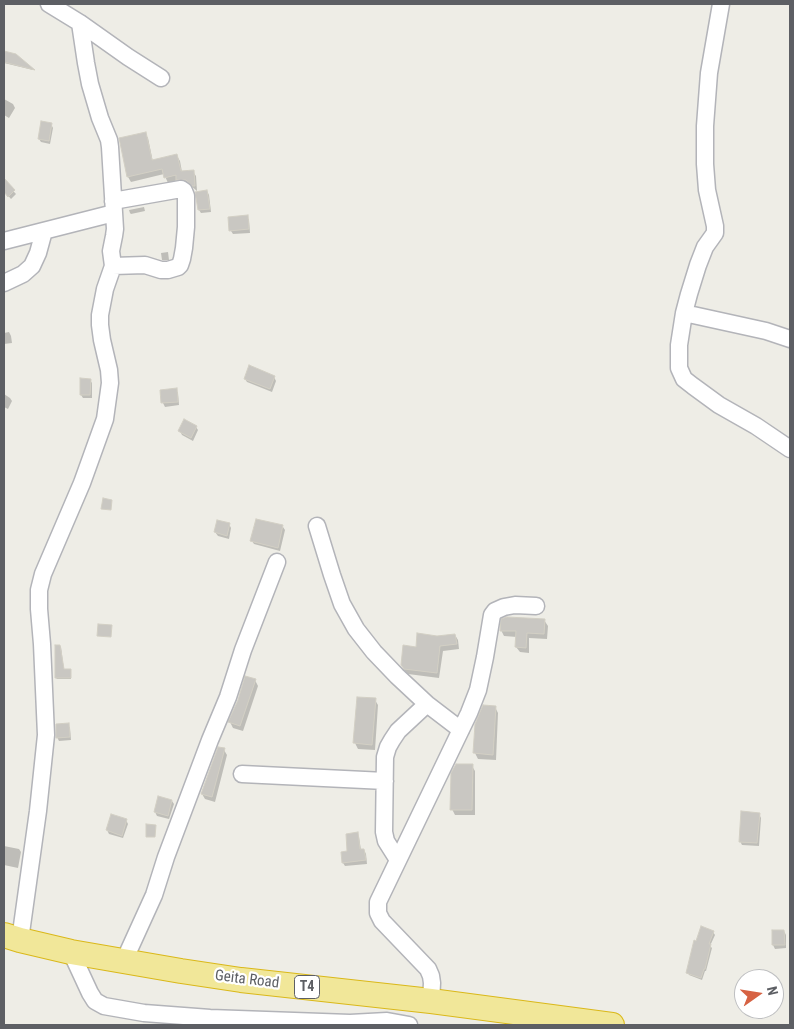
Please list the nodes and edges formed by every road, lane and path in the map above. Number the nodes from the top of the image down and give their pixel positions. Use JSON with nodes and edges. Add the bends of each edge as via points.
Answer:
{"nodes":[{"id":1,"x":49,"y":4,"type":"edge"},
{"id":2,"x":721,"y":4,"type":"edge"},
{"id":3,"x":80,"y":24,"type":"junction"},
{"id":4,"x":161,"y":78,"type":"dead end"},
{"id":5,"x":113,"y":207,"type":"junction"},
{"id":6,"x":44,"y":231,"type":"junction"},
{"id":7,"x":4,"y":241,"type":"edge"},
{"id":8,"x":113,"y":266,"type":"junction"},
{"id":9,"x":4,"y":283,"type":"edge"},
{"id":10,"x":684,"y":313,"type":"junction"},
{"id":11,"x":790,"y":339,"type":"edge"},
{"id":12,"x":790,"y":449,"type":"edge"},
{"id":13,"x":317,"y":526,"type":"dead end"},
{"id":14,"x":277,"y":562,"type":"dead end"},
{"id":15,"x":536,"y":606,"type":"dead end"},
{"id":16,"x":427,"y":704,"type":"junction"},
{"id":17,"x":461,"y":730,"type":"junction"},
{"id":18,"x":242,"y":774,"type":"dead end"},
{"id":19,"x":385,"y":781,"type":"junction"},
{"id":20,"x":398,"y":860,"type":"junction"},
{"id":21,"x":12,"y":938,"type":"edge"},
{"id":22,"x":72,"y":952,"type":"junction"},
{"id":23,"x":124,"y":961,"type":"junction"},
{"id":24,"x":390,"y":996,"type":"junction"},
{"id":25,"x":431,"y":1001,"type":"junction"},
{"id":26,"x":387,"y":1023,"type":"edge"},
{"id":27,"x":409,"y":1025,"type":"edge"},
{"id":28,"x":612,"y":1025,"type":"edge"}],
"edges":[{"from":1,"to":3,"type":"street"},
{"from":2,"to":10,"type":"street","via":[[709,73],[705,126],[707,190],[715,233],[698,265]]},
{"from":3,"to":4,"type":"street"},
{"from":3,"to":5,"type":"street","via":[[90,84],[109,140]]},
{"from":5,"to":6,"type":"street"},
{"from":5,"to":8,"type":"street"},
{"from":5,"to":8,"type":"street","via":[[180,190],[186,196],[184,248],[178,267],[161,270],[144,264]]},
{"from":6,"to":7,"type":"street"},
{"from":6,"to":9,"type":"street","via":[[32,266]]},
{"from":8,"to":21,"type":"street","via":[[105,289],[100,325],[110,384],[105,419],[39,590],[46,735],[38,811]]},
{"from":10,"to":11,"type":"street"},
{"from":10,"to":12,"type":"street","via":[[678,356],[678,368],[684,379]]},
{"from":13,"to":16,"type":"street","via":[[342,604],[356,629],[374,652]]},
{"from":14,"to":23,"type":"street","via":[[154,895]]},
{"from":15,"to":17,"type":"street","via":[[504,607],[492,615],[478,690]]},
{"from":16,"to":17,"type":"street"},
{"from":16,"to":19,"type":"street","via":[[398,731],[388,747]]},
{"from":17,"to":20,"type":"street"},
{"from":18,"to":19,"type":"street"},
{"from":19,"to":20,"type":"street","via":[[384,832]]},
{"from":20,"to":25,"type":"street","via":[[378,902],[379,916],[428,969],[432,983]]},
{"from":21,"to":22,"type":"highway","name":"Geita Road","number":"T4"},
{"from":22,"to":23,"type":"highway","name":"Geita Road","number":"T4"},
{"from":22,"to":26,"type":"street","via":[[94,1001],[104,1006],[210,1018]]},
{"from":23,"to":24,"type":"highway","name":"Geita Road","number":"T4","via":[[241,980]]},
{"from":24,"to":25,"type":"highway","name":"Geita Road","number":"T4"},
{"from":24,"to":26,"type":"street"},
{"from":25,"to":28,"type":"highway","name":"Geita Road","number":"T4"},
{"from":26,"to":27,"type":"street"}]}
